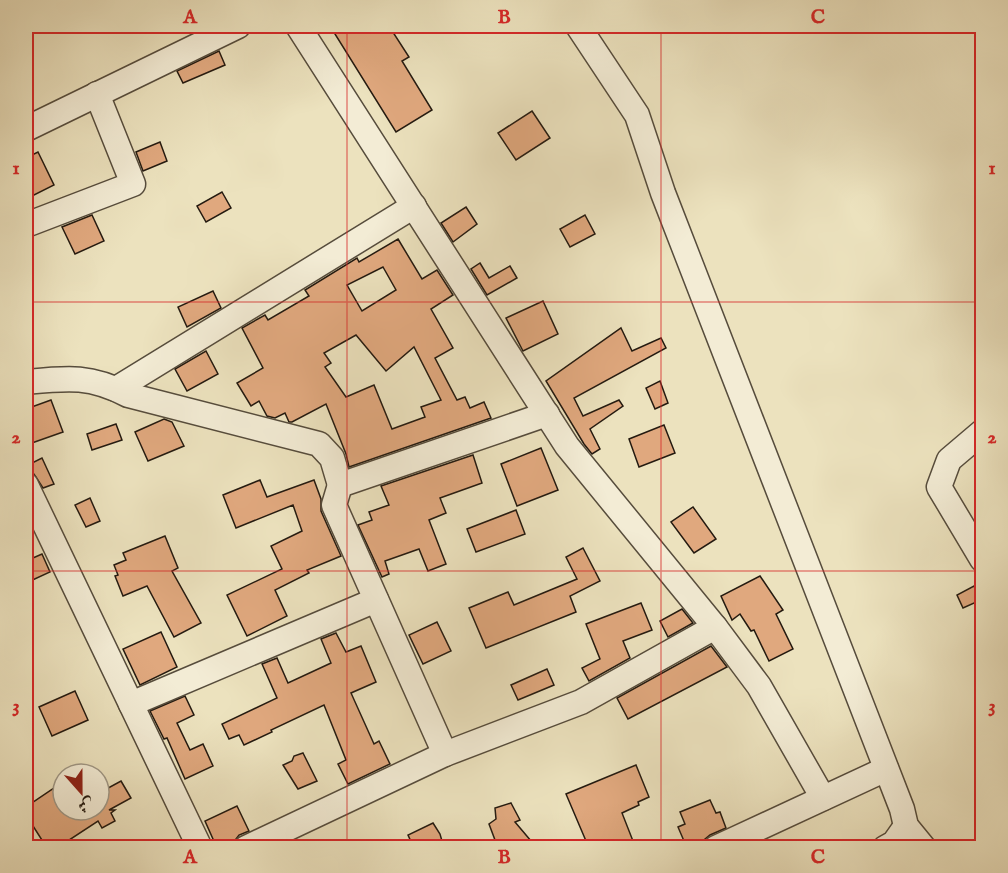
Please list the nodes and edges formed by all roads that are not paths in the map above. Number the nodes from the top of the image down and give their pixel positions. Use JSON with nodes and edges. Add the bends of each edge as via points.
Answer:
{"nodes":[{"id":1,"x":238,"y":26,"type":"edge"},
{"id":2,"x":298,"y":26,"type":"edge"},
{"id":3,"x":578,"y":26,"type":"edge"},
{"id":4,"x":98,"y":94,"type":"junction"},
{"id":5,"x":26,"y":129,"type":"edge"},
{"id":6,"x":414,"y":206,"type":"junction"},
{"id":7,"x":26,"y":225,"type":"edge"},
{"id":8,"x":26,"y":381,"type":"edge"},
{"id":9,"x":116,"y":389,"type":"junction"},
{"id":10,"x":547,"y":414,"type":"junction"},
{"id":11,"x":982,"y":432,"type":"edge"},
{"id":12,"x":26,"y":484,"type":"edge"},
{"id":13,"x":340,"y":485,"type":"junction"},
{"id":14,"x":982,"y":559,"type":"edge"},
{"id":15,"x":376,"y":600,"type":"junction"},
{"id":16,"x":715,"y":627,"type":"junction"},
{"id":17,"x":131,"y":704,"type":"junction"},
{"id":18,"x":445,"y":754,"type":"junction"},
{"id":19,"x":886,"y":769,"type":"junction"},
{"id":20,"x":823,"y":798,"type":"junction"},
{"id":21,"x":906,"y":826,"type":"junction"},
{"id":22,"x":200,"y":848,"type":"edge"},
{"id":23,"x":246,"y":848,"type":"edge"},
{"id":24,"x":716,"y":848,"type":"edge"},
{"id":25,"x":885,"y":848,"type":"edge"},
{"id":26,"x":924,"y":848,"type":"edge"}],
"edges":[{"from":1,"to":4,"type":"street"},
{"from":2,"to":6,"type":"street"},
{"from":3,"to":19,"type":"street","via":[[637,115],[663,193]]},
{"from":4,"to":5,"type":"street"},
{"from":4,"to":7,"type":"street","via":[[133,184]]},
{"from":6,"to":9,"type":"street"},
{"from":6,"to":10,"type":"street"},
{"from":8,"to":9,"type":"street","via":[[67,378],[104,383]]},
{"from":9,"to":13,"type":"street","via":[[319,444],[332,458]]},
{"from":10,"to":13,"type":"street"},
{"from":10,"to":16,"type":"street","via":[[567,446]]},
{"from":11,"to":14,"type":"street","via":[[949,460],[939,487]]},
{"from":12,"to":17,"type":"street"},
{"from":13,"to":15,"type":"street","via":[[334,505]]},
{"from":15,"to":17,"type":"street"},
{"from":15,"to":18,"type":"street"},
{"from":16,"to":18,"type":"street","via":[[581,702]]},
{"from":16,"to":20,"type":"street","via":[[759,686]]},
{"from":17,"to":22,"type":"street"},
{"from":18,"to":23,"type":"street"},
{"from":19,"to":20,"type":"street"},
{"from":19,"to":21,"type":"street"},
{"from":20,"to":24,"type":"street"},
{"from":21,"to":25,"type":"street","via":[[894,843]]},
{"from":21,"to":26,"type":"street"}]}
